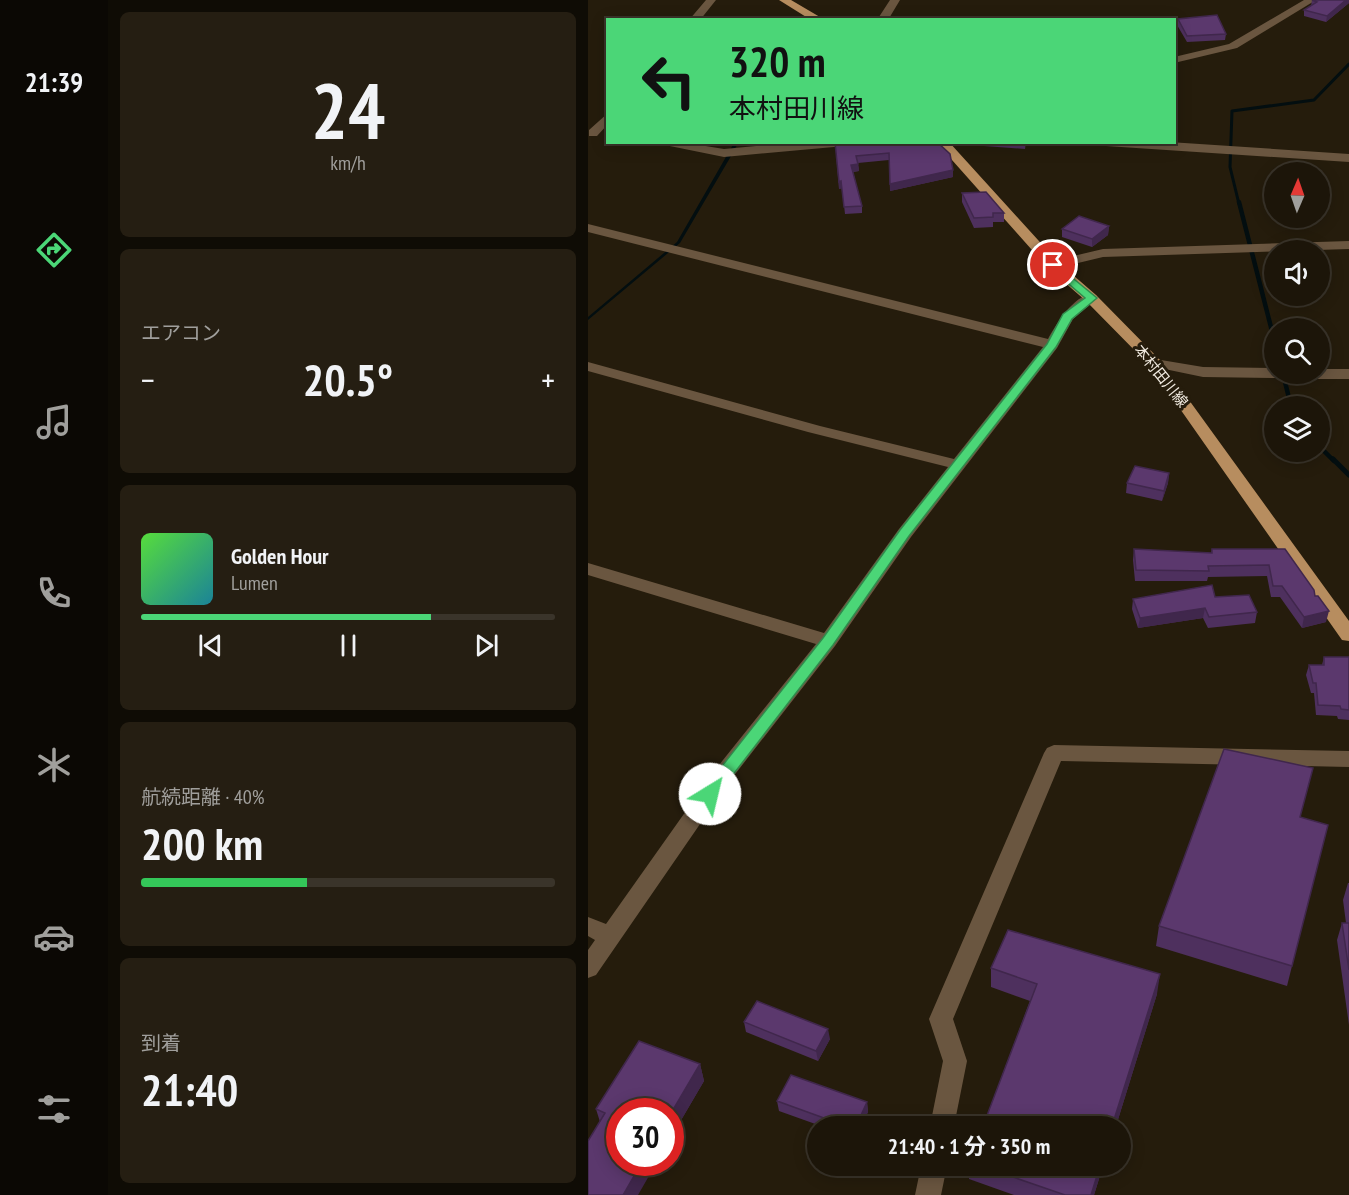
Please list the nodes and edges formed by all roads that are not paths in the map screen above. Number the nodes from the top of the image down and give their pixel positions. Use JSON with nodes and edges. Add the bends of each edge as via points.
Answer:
{"nodes":[{"id":1,"x":711,"y":0,"type":"edge"},
{"id":2,"x":784,"y":0,"type":"edge"},
{"id":3,"x":895,"y":0,"type":"edge"},
{"id":4,"x":1311,"y":0,"type":"edge"},
{"id":5,"x":696,"y":18,"type":"edge"},
{"id":6,"x":816,"y":18,"type":"edge"},
{"id":7,"x":883,"y":18,"type":"edge"},
{"id":8,"x":1176,"y":60,"type":"edge"},
{"id":9,"x":606,"y":118,"type":"edge"},
{"id":10,"x":590,"y":132,"type":"edge"},
{"id":11,"x":606,"y":135,"type":"edge"},
{"id":12,"x":668,"y":144,"type":"edge"},
{"id":13,"x":822,"y":144,"type":"edge"},
{"id":14,"x":944,"y":144,"type":"edge"},
{"id":15,"x":1136,"y":144,"type":"edge"},
{"id":16,"x":1349,"y":158,"type":"edge"},
{"id":17,"x":588,"y":228,"type":"edge"},
{"id":18,"x":1349,"y":245,"type":"edge"},
{"id":19,"x":1053,"y":265,"type":"junction"},
{"id":20,"x":1091,"y":298,"type":"junction"},
{"id":21,"x":1052,"y":345,"type":"junction"},
{"id":22,"x":1155,"y":363,"type":"junction"},
{"id":23,"x":588,"y":366,"type":"edge"},
{"id":24,"x":1264,"y":373,"type":"edge"},
{"id":25,"x":1330,"y":374,"type":"edge"},
{"id":26,"x":1349,"y":374,"type":"edge"},
{"id":27,"x":958,"y":465,"type":"junction"},
{"id":28,"x":588,"y":569,"type":"edge"},
{"id":29,"x":1349,"y":635,"type":"edge"},
{"id":30,"x":828,"y":641,"type":"junction"},
{"id":31,"x":1349,"y":759,"type":"edge"},
{"id":32,"x":588,"y":926,"type":"edge"},
{"id":33,"x":610,"y":936,"type":"junction"},
{"id":34,"x":588,"y":969,"type":"edge"},
{"id":35,"x":944,"y":1116,"type":"edge"},
{"id":36,"x":932,"y":1176,"type":"edge"},
{"id":37,"x":928,"y":1195,"type":"edge"}],
"edges":[{"from":1,"to":5,"type":"street"},
{"from":2,"to":6,"type":"main road"},
{"from":3,"to":7,"type":"street"},
{"from":4,"to":8,"type":"street","via":[[1233,46]]},
{"from":9,"to":10,"type":"street"},
{"from":10,"to":11,"type":"street"},
{"from":12,"to":13,"type":"street","via":[[724,153]]},
{"from":14,"to":19,"type":"main road","name":"本村田川線"},
{"from":15,"to":16,"type":"street"},
{"from":17,"to":21,"type":"street"},
{"from":18,"to":19,"type":"street","via":[[1103,253]]},
{"from":19,"to":20,"type":"main road","name":"本村田川線"},
{"from":20,"to":21,"type":"street","via":[[1067,317]]},
{"from":20,"to":22,"type":"main road","name":"本村田川線"},
{"from":21,"to":27,"type":"street"},
{"from":22,"to":24,"type":"street","via":[[1203,372]]},
{"from":22,"to":29,"type":"main road","name":"本村田川線"},
{"from":23,"to":27,"type":"street"},
{"from":25,"to":26,"type":"street"},
{"from":27,"to":30,"type":"street"},
{"from":28,"to":30,"type":"street"},
{"from":30,"to":33,"type":"street","via":[[722,776]]},
{"from":31,"to":35,"type":"street","via":[[1054,753],[941,1019],[955,1060]]},
{"from":32,"to":33,"type":"street"},
{"from":33,"to":34,"type":"street"},
{"from":36,"to":37,"type":"street"}]}
